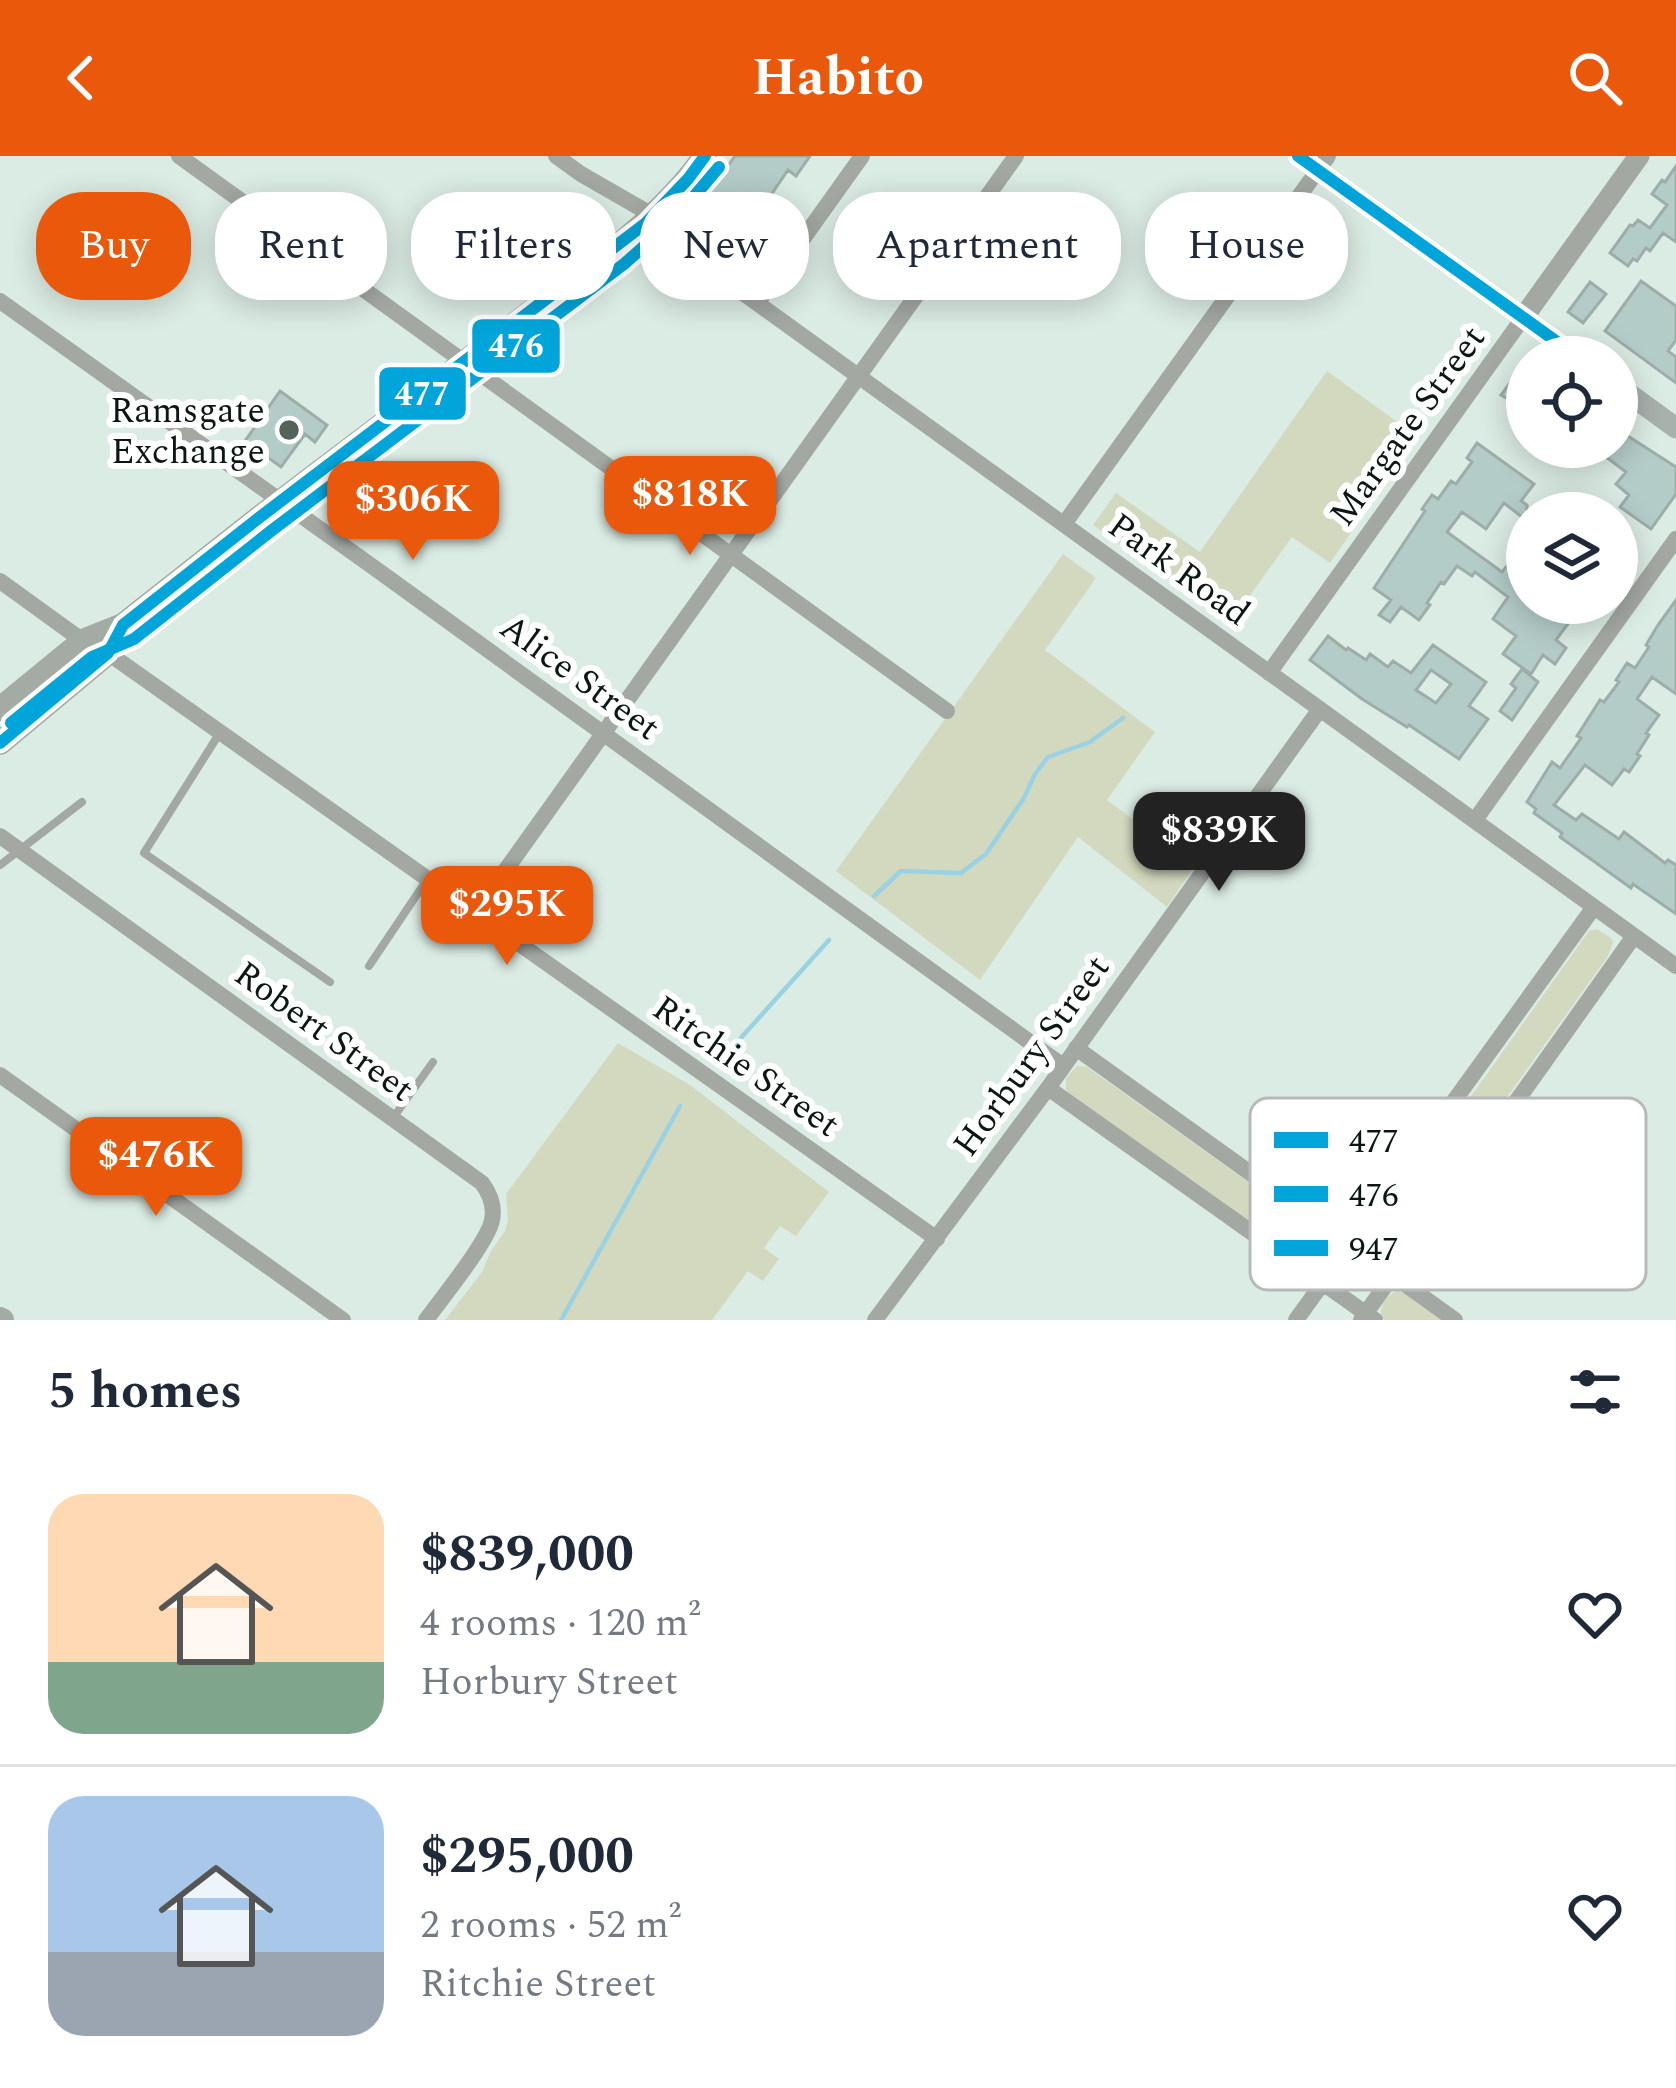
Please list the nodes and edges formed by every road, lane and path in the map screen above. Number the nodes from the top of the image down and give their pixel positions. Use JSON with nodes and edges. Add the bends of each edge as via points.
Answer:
{"nodes":[{"id":1,"x":179,"y":156,"type":"edge"},
{"id":2,"x":556,"y":156,"type":"edge"},
{"id":3,"x":705,"y":156,"type":"edge"},
{"id":4,"x":862,"y":156,"type":"edge"},
{"id":5,"x":1016,"y":156,"type":"edge"},
{"id":6,"x":1298,"y":156,"type":"edge"},
{"id":7,"x":1639,"y":156,"type":"edge"},
{"id":8,"x":1323,"y":163,"type":"edge"},
{"id":9,"x":676,"y":192,"type":"edge"},
{"id":10,"x":640,"y":213,"type":"edge"},
{"id":11,"x":640,"y":228,"type":"edge"},
{"id":12,"x":753,"y":300,"type":"edge"},
{"id":13,"x":0,"y":301,"type":"edge"},
{"id":14,"x":757,"y":303,"type":"junction"},
{"id":15,"x":1523,"y":318,"type":"junction"},
{"id":16,"x":1548,"y":336,"type":"edge"},
{"id":17,"x":463,"y":363,"type":"junction"},
{"id":18,"x":858,"y":376,"type":"junction"},
{"id":19,"x":1638,"y":401,"type":"edge"},
{"id":20,"x":1676,"y":428,"type":"edge"},
{"id":21,"x":280,"y":501,"type":"junction"},
{"id":22,"x":1064,"y":524,"type":"junction"},
{"id":23,"x":1676,"y":539,"type":"edge"},
{"id":24,"x":732,"y":555,"type":"junction"},
{"id":25,"x":0,"y":581,"type":"edge"},
{"id":26,"x":123,"y":625,"type":"junction"},
{"id":27,"x":83,"y":641,"type":"junction"},
{"id":28,"x":108,"y":653,"type":"junction"},
{"id":29,"x":1269,"y":673,"type":"junction"},
{"id":30,"x":1320,"y":709,"type":"junction"},
{"id":31,"x":0,"y":710,"type":"edge"},
{"id":32,"x":947,"y":711,"type":"dead end"},
{"id":33,"x":220,"y":733,"type":"junction"},
{"id":34,"x":603,"y":733,"type":"junction"},
{"id":35,"x":0,"y":743,"type":"edge"},
{"id":36,"x":82,"y":802,"type":"dead end"},
{"id":37,"x":1475,"y":820,"type":"junction"},
{"id":38,"x":0,"y":836,"type":"edge"},
{"id":39,"x":20,"y":850,"type":"junction"},
{"id":40,"x":0,"y":865,"type":"edge"},
{"id":41,"x":427,"y":880,"type":"junction"},
{"id":42,"x":1594,"y":907,"type":"junction"},
{"id":43,"x":476,"y":913,"type":"junction"},
{"id":44,"x":1634,"y":936,"type":"junction"},
{"id":45,"x":369,"y":966,"type":"dead end"},
{"id":46,"x":1676,"y":966,"type":"edge"},
{"id":47,"x":330,"y":982,"type":"dead end"},
{"id":48,"x":1076,"y":1048,"type":"junction"},
{"id":49,"x":433,"y":1062,"type":"dead end"},
{"id":50,"x":1063,"y":1066,"type":"junction"},
{"id":51,"x":0,"y":1075,"type":"edge"},
{"id":52,"x":1048,"y":1088,"type":"junction"},
{"id":53,"x":1457,"y":1098,"type":"edge"},
{"id":54,"x":1519,"y":1098,"type":"edge"},
{"id":55,"x":392,"y":1120,"type":"junction"},
{"id":56,"x":1250,"y":1172,"type":"edge"},
{"id":57,"x":1250,"y":1232,"type":"edge"},
{"id":58,"x":937,"y":1239,"type":"junction"},
{"id":59,"x":1317,"y":1290,"type":"edge"},
{"id":60,"x":1331,"y":1290,"type":"edge"},
{"id":61,"x":1384,"y":1290,"type":"edge"},
{"id":62,"x":1414,"y":1290,"type":"edge"},
{"id":63,"x":1367,"y":1318,"type":"edge"},
{"id":64,"x":343,"y":1320,"type":"edge"},
{"id":65,"x":426,"y":1320,"type":"edge"},
{"id":66,"x":875,"y":1320,"type":"edge"},
{"id":67,"x":1296,"y":1320,"type":"edge"},
{"id":68,"x":1455,"y":1320,"type":"edge"}],
"edges":[{"from":1,"to":17,"type":"street"},
{"from":2,"to":10,"type":"street","name":"Park Road"},
{"from":3,"to":9,"type":"main road"},
{"from":4,"to":14,"type":"street"},
{"from":5,"to":18,"type":"street"},
{"from":6,"to":8,"type":"main road"},
{"from":7,"to":15,"type":"street","name":"Margate Street"},
{"from":8,"to":15,"type":"main road"},
{"from":8,"to":22,"type":"street"},
{"from":11,"to":17,"type":"main road"},
{"from":12,"to":14,"type":"street","name":"Park Road"},
{"from":13,"to":21,"type":"street","name":"Alice Street"},
{"from":14,"to":18,"type":"street","name":"Park Road"},
{"from":15,"to":16,"type":"main road"},
{"from":15,"to":29,"type":"street","name":"Margate Street"},
{"from":17,"to":21,"type":"main road"},
{"from":17,"to":24,"type":"street"},
{"from":18,"to":22,"type":"street","name":"Park Road"},
{"from":18,"to":24,"type":"street"},
{"from":19,"to":20,"type":"main road"},
{"from":21,"to":26,"type":"main road"},
{"from":21,"to":34,"type":"street","name":"Alice Street"},
{"from":22,"to":29,"type":"street","name":"Park Road"},
{"from":23,"to":37,"type":"street"},
{"from":24,"to":32,"type":"street"},
{"from":24,"to":34,"type":"street"},
{"from":25,"to":27,"type":"street"},
{"from":26,"to":27,"type":"main road"},
{"from":26,"to":28,"type":"main road"},
{"from":27,"to":31,"type":"main road"},
{"from":28,"to":33,"type":"street","name":"Ritchie Street"},
{"from":28,"to":35,"type":"main road"},
{"from":29,"to":30,"type":"street","name":"Park Road"},
{"from":30,"to":37,"type":"street","name":"Park Road"},
{"from":30,"to":48,"type":"street","name":"Horbury Street"},
{"from":33,"to":41,"type":"street","name":"Ritchie Street"},
{"from":33,"to":47,"type":"lane","via":[[144,853]]},
{"from":34,"to":43,"type":"street"},
{"from":34,"to":50,"type":"street","name":"Alice Street"},
{"from":36,"to":39,"type":"lane"},
{"from":37,"to":42,"type":"street","name":"Park Road"},
{"from":38,"to":39,"type":"street","name":"Robert Street"},
{"from":39,"to":40,"type":"lane"},
{"from":39,"to":55,"type":"street","name":"Robert Street"},
{"from":41,"to":43,"type":"street","name":"Ritchie Street"},
{"from":41,"to":45,"type":"lane"},
{"from":42,"to":44,"type":"street","name":"Park Road"},
{"from":42,"to":53,"type":"street"},
{"from":43,"to":58,"type":"street","name":"Ritchie Street"},
{"from":44,"to":46,"type":"street","name":"Park Road"},
{"from":44,"to":54,"type":"street"},
{"from":48,"to":50,"type":"street","name":"Horbury Street"},
{"from":48,"to":56,"type":"street"},
{"from":49,"to":55,"type":"lane"},
{"from":50,"to":52,"type":"street","name":"Horbury Street"},
{"from":51,"to":64,"type":"street"},
{"from":52,"to":57,"type":"street"},
{"from":52,"to":58,"type":"street","name":"Horbury Street"},
{"from":55,"to":65,"type":"street","name":"Robert Street","via":[[482,1183],[492,1202],[488,1231]]},
{"from":58,"to":66,"type":"street","name":"Horbury Street"},
{"from":59,"to":67,"type":"street"},
{"from":60,"to":63,"type":"street"},
{"from":61,"to":63,"type":"street"},
{"from":62,"to":68,"type":"street"}]}
